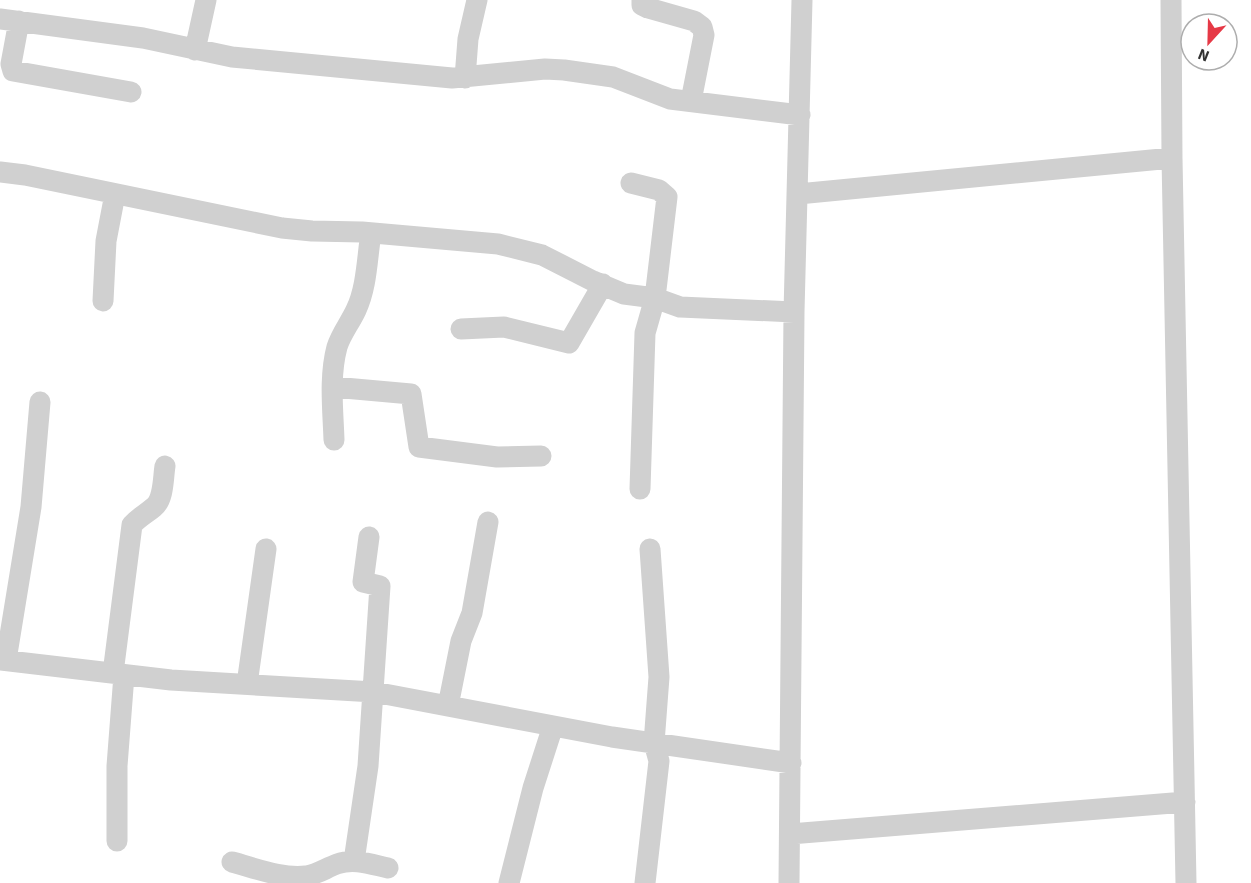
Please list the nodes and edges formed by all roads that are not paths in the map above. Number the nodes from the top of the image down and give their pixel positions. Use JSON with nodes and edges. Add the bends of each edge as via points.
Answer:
{"nodes":[{"id":1,"x":206,"y":0,"type":"edge"},
{"id":2,"x":477,"y":0,"type":"edge"},
{"id":3,"x":642,"y":0,"type":"edge"},
{"id":4,"x":802,"y":0,"type":"edge"},
{"id":5,"x":1171,"y":0,"type":"edge"},
{"id":6,"x":9,"y":20,"type":"edge"},
{"id":7,"x":195,"y":50,"type":"junction"},
{"id":8,"x":465,"y":78,"type":"junction"},
{"id":9,"x":131,"y":92,"type":"dead end"},
{"id":10,"x":691,"y":101,"type":"junction"},
{"id":11,"x":800,"y":115,"type":"junction"},
{"id":12,"x":1172,"y":158,"type":"junction"},
{"id":13,"x":0,"y":172,"type":"edge"},
{"id":14,"x":631,"y":183,"type":"dead end"},
{"id":15,"x":115,"y":194,"type":"junction"},
{"id":16,"x":798,"y":194,"type":"junction"},
{"id":17,"x":371,"y":233,"type":"junction"},
{"id":18,"x":603,"y":285,"type":"junction"},
{"id":19,"x":655,"y":298,"type":"junction"},
{"id":20,"x":103,"y":301,"type":"dead end"},
{"id":21,"x":794,"y":312,"type":"junction"},
{"id":22,"x":461,"y":329,"type":"dead end"},
{"id":23,"x":333,"y":387,"type":"junction"},
{"id":24,"x":40,"y":402,"type":"dead end"},
{"id":25,"x":334,"y":440,"type":"dead end"},
{"id":26,"x":541,"y":456,"type":"dead end"},
{"id":27,"x":165,"y":466,"type":"dead end"},
{"id":28,"x":640,"y":489,"type":"dead end"},
{"id":29,"x":488,"y":522,"type":"dead end"},
{"id":30,"x":369,"y":537,"type":"dead end"},
{"id":31,"x":266,"y":549,"type":"dead end"},
{"id":32,"x":650,"y":549,"type":"dead end"},
{"id":33,"x":3,"y":660,"type":"edge"},
{"id":34,"x":119,"y":674,"type":"junction"},
{"id":35,"x":247,"y":684,"type":"junction"},
{"id":36,"x":374,"y":692,"type":"junction"},
{"id":37,"x":448,"y":706,"type":"junction"},
{"id":38,"x":553,"y":726,"type":"junction"},
{"id":39,"x":654,"y":743,"type":"junction"},
{"id":40,"x":791,"y":763,"type":"junction"},
{"id":41,"x":1185,"y":802,"type":"junction"},
{"id":42,"x":790,"y":834,"type":"junction"},
{"id":43,"x":117,"y":841,"type":"dead end"},
{"id":44,"x":354,"y":861,"type":"junction"},
{"id":45,"x":232,"y":862,"type":"dead end"},
{"id":46,"x":388,"y":868,"type":"dead end"},
{"id":47,"x":332,"y":875,"type":"edge"},
{"id":48,"x":509,"y":883,"type":"edge"},
{"id":49,"x":645,"y":883,"type":"edge"},
{"id":50,"x":789,"y":883,"type":"edge"},
{"id":51,"x":1186,"y":883,"type":"edge"}],
"edges":[{"from":1,"to":7,"type":"street"},
{"from":2,"to":8,"type":"street"},
{"from":3,"to":10,"type":"street","via":[[648,8],[694,21],[702,27],[704,35]]},
{"from":4,"to":11,"type":"street"},
{"from":5,"to":12,"type":"street"},
{"from":6,"to":7,"type":"street","via":[[143,38]]},
{"from":6,"to":9,"type":"street","via":[[13,71]]},
{"from":7,"to":8,"type":"street","via":[[232,57]]},
{"from":8,"to":10,"type":"street","via":[[564,70],[613,77],[670,99]]},
{"from":10,"to":11,"type":"street"},
{"from":11,"to":16,"type":"street"},
{"from":12,"to":16,"type":"street"},
{"from":12,"to":41,"type":"street"},
{"from":13,"to":15,"type":"street"},
{"from":14,"to":19,"type":"street","via":[[659,190],[667,197]]},
{"from":15,"to":17,"type":"street","via":[[282,228]]},
{"from":15,"to":20,"type":"street","via":[[106,241]]},
{"from":16,"to":21,"type":"street"},
{"from":17,"to":18,"type":"street","via":[[520,248]]},
{"from":17,"to":23,"type":"street","via":[[362,291],[337,349]]},
{"from":18,"to":19,"type":"street","via":[[624,294]]},
{"from":18,"to":22,"type":"street","via":[[569,343],[504,327]]},
{"from":19,"to":21,"type":"street","via":[[680,307]]},
{"from":19,"to":28,"type":"street","via":[[645,333]]},
{"from":21,"to":40,"type":"street"},
{"from":23,"to":25,"type":"street"},
{"from":23,"to":26,"type":"street","via":[[411,394],[419,447],[497,457]]},
{"from":24,"to":33,"type":"street","via":[[31,507]]},
{"from":27,"to":34,"type":"street","via":[[156,506],[132,525]]},
{"from":29,"to":37,"type":"street","via":[[472,613],[461,640]]},
{"from":30,"to":36,"type":"street","via":[[363,582],[380,586]]},
{"from":31,"to":35,"type":"street"},
{"from":32,"to":39,"type":"street","via":[[659,677]]},
{"from":33,"to":34,"type":"street"},
{"from":34,"to":35,"type":"street"},
{"from":34,"to":43,"type":"street"},
{"from":35,"to":36,"type":"street"},
{"from":36,"to":37,"type":"street"},
{"from":36,"to":44,"type":"street"},
{"from":37,"to":38,"type":"street"},
{"from":38,"to":39,"type":"street"},
{"from":38,"to":48,"type":"street"},
{"from":39,"to":40,"type":"street"},
{"from":39,"to":49,"type":"street","via":[[659,761]]},
{"from":40,"to":42,"type":"street"},
{"from":41,"to":42,"type":"street"},
{"from":41,"to":51,"type":"street"},
{"from":42,"to":50,"type":"street"},
{"from":44,"to":46,"type":"street"},
{"from":44,"to":47,"type":"street"},
{"from":45,"to":47,"type":"street","via":[[282,874]]}]}
